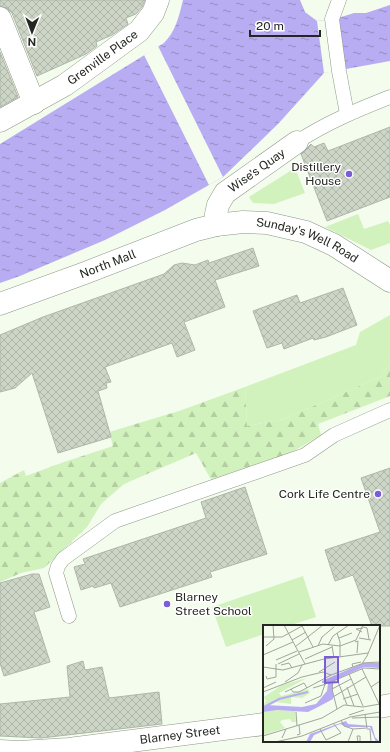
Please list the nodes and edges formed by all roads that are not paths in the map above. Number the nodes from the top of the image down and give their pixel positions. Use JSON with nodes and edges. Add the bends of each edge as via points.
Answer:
{"nodes":[{"id":1,"x":158,"y":0,"type":"edge"},
{"id":2,"x":339,"y":0,"type":"edge"},
{"id":3,"x":0,"y":18,"type":"edge"},
{"id":4,"x":390,"y":97,"type":"edge"},
{"id":5,"x":34,"y":103,"type":"junction"},
{"id":6,"x":346,"y":114,"type":"junction"},
{"id":7,"x":0,"y":121,"type":"edge"},
{"id":8,"x":297,"y":142,"type":"joint"},
{"id":9,"x":216,"y":225,"type":"junction"},
{"id":10,"x":390,"y":281,"type":"edge"},
{"id":11,"x":0,"y":304,"type":"edge"},
{"id":12,"x":390,"y":410,"type":"edge"},
{"id":13,"x":69,"y":616,"type":"dead end"},
{"id":14,"x":390,"y":705,"type":"edge"},
{"id":15,"x":380,"y":707,"type":"edge"},
{"id":16,"x":263,"y":724,"type":"edge"},
{"id":17,"x":121,"y":748,"type":"edge"},
{"id":18,"x":0,"y":751,"type":"edge"},
{"id":19,"x":19,"y":752,"type":"edge"}],
"edges":[{"from":1,"to":5,"type":"main road","name":"Grenville Place","via":[[153,13],[140,31],[65,85]]},
{"from":2,"to":6,"type":"lane","via":[[332,19]]},
{"from":3,"to":5,"type":"main road"},
{"from":4,"to":6,"type":"lane"},
{"from":5,"to":7,"type":"main road","name":"Grenville Place"},
{"from":6,"to":8,"type":"lane"},
{"from":8,"to":9,"type":"main road","name":"Wise's Quay","via":[[225,193],[218,205]]},
{"from":9,"to":10,"type":"main road","name":"Sunday's Well Road","via":[[267,223],[306,232],[334,245]]},
{"from":9,"to":11,"type":"main road","name":"North Mall","via":[[196,230]]},
{"from":12,"to":13,"type":"lane","via":[[334,434],[305,455],[115,521],[63,559],[58,566],[56,573]]},
{"from":14,"to":15,"type":"main road"},
{"from":16,"to":17,"type":"main road","name":"Blarney Street"},
{"from":17,"to":19,"type":"main road","name":"Blarney Street"},
{"from":18,"to":19,"type":"main road","name":"Blarney Street"}]}
